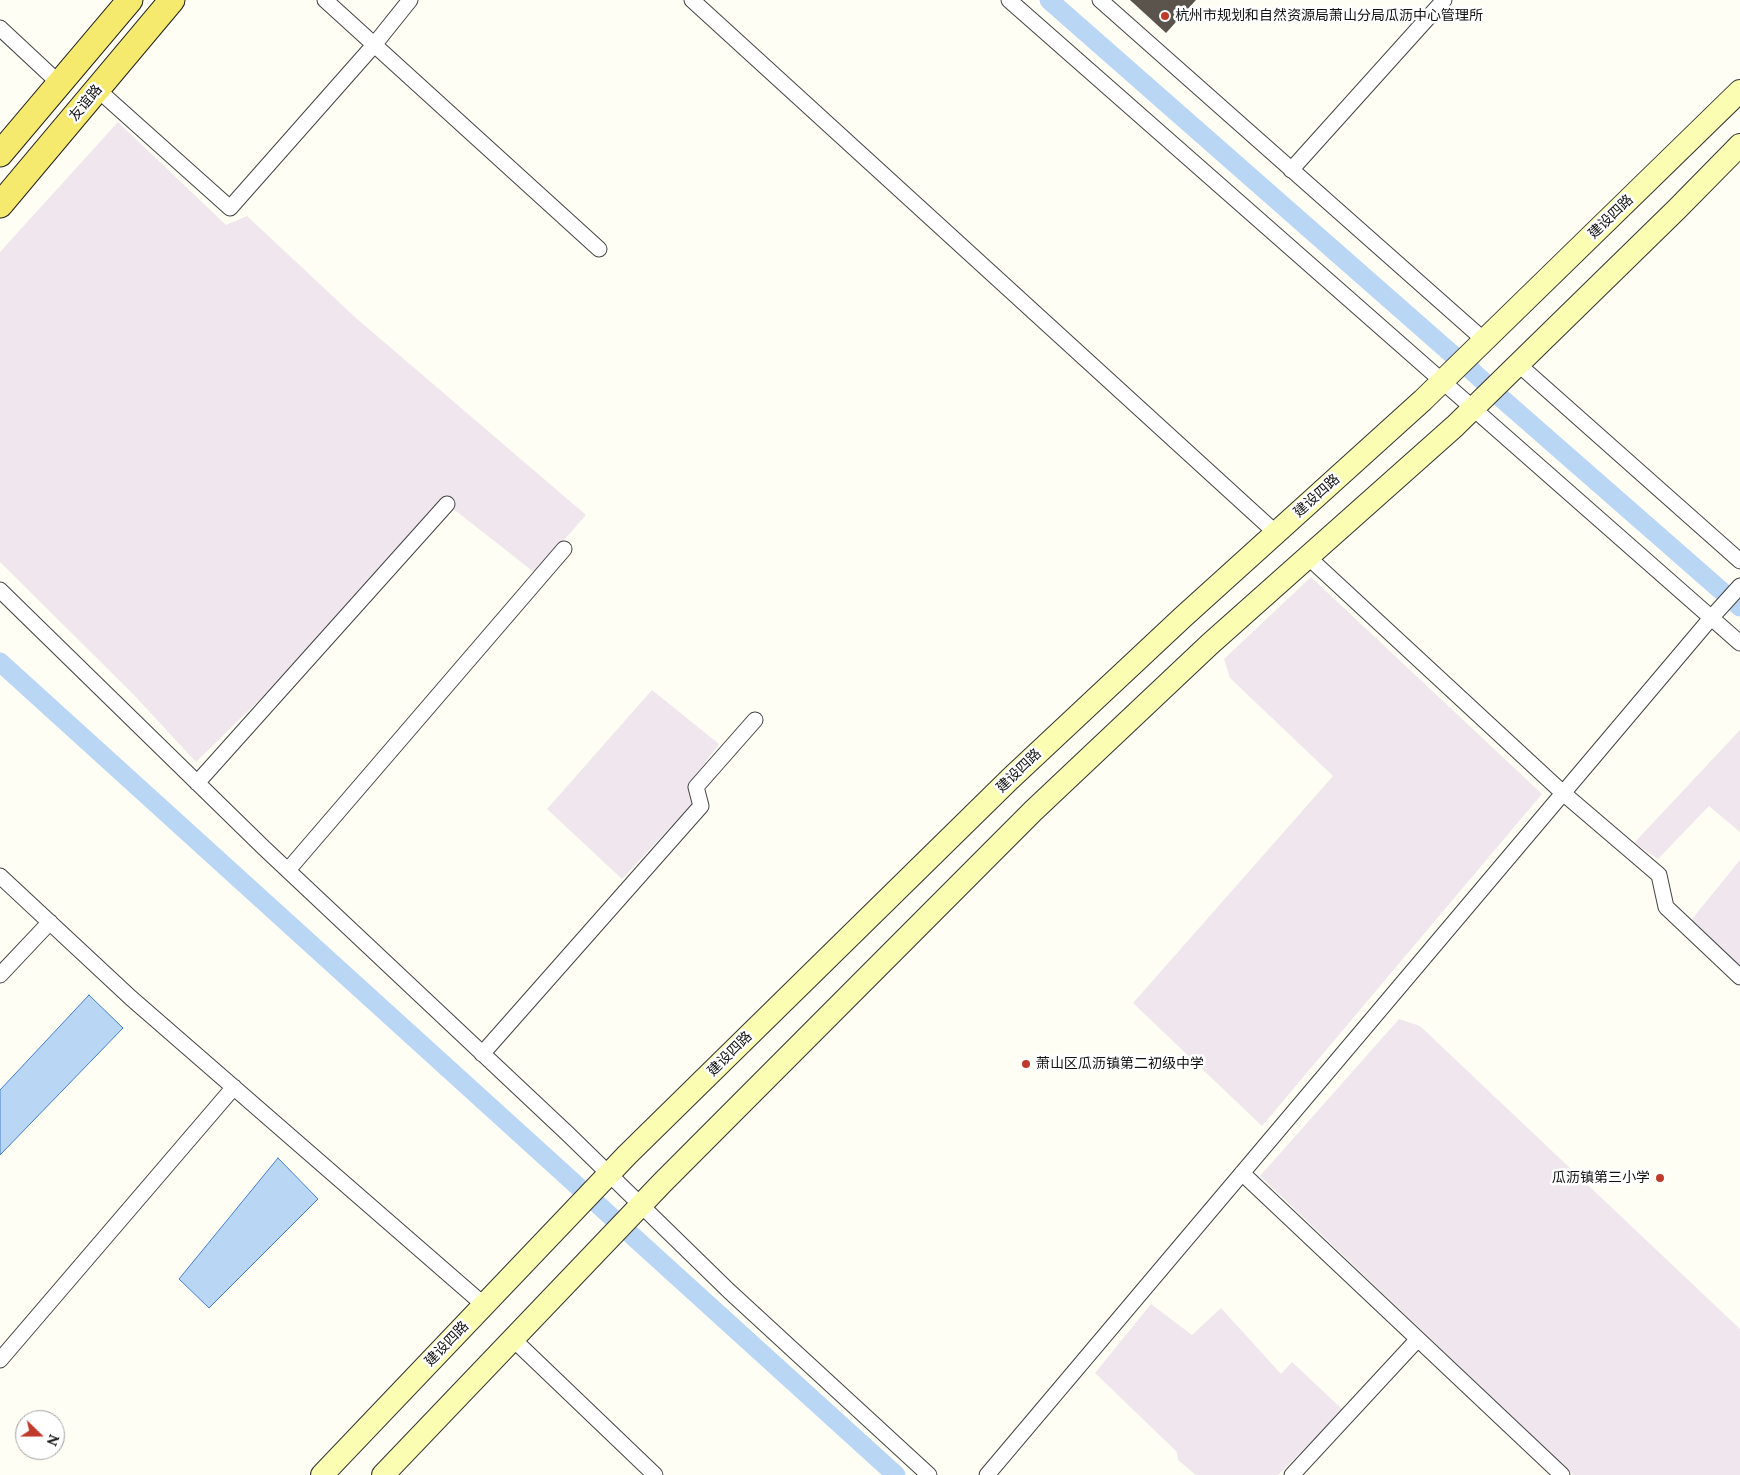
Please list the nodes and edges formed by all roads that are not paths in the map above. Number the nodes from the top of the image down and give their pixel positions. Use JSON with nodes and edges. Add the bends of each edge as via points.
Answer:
{"nodes":[{"id":1,"x":130,"y":0,"type":"edge"},
{"id":2,"x":172,"y":0,"type":"edge"},
{"id":3,"x":325,"y":0,"type":"edge"},
{"id":4,"x":410,"y":0,"type":"edge"},
{"id":5,"x":692,"y":0,"type":"edge"},
{"id":6,"x":1009,"y":0,"type":"edge"},
{"id":7,"x":1100,"y":0,"type":"edge"},
{"id":8,"x":1444,"y":0,"type":"edge"},
{"id":9,"x":0,"y":28,"type":"edge"},
{"id":10,"x":374,"y":45,"type":"junction"},
{"id":11,"x":60,"y":84,"type":"junction"},
{"id":12,"x":97,"y":89,"type":"junction"},
{"id":13,"x":1740,"y":91,"type":"edge"},
{"id":14,"x":1740,"y":145,"type":"edge"},
{"id":15,"x":0,"y":154,"type":"edge"},
{"id":16,"x":1292,"y":170,"type":"junction"},
{"id":17,"x":0,"y":205,"type":"edge"},
{"id":18,"x":599,"y":249,"type":"dead end"},
{"id":19,"x":1484,"y":340,"type":"junction"},
{"id":20,"x":1518,"y":364,"type":"junction"},
{"id":21,"x":1441,"y":382,"type":"junction"},
{"id":22,"x":1472,"y":408,"type":"junction"},
{"id":23,"x":447,"y":504,"type":"dead end"},
{"id":24,"x":1276,"y":533,"type":"junction"},
{"id":25,"x":564,"y":550,"type":"dead end"},
{"id":26,"x":1308,"y":557,"type":"junction"},
{"id":27,"x":1740,"y":561,"type":"edge"},
{"id":28,"x":1740,"y":586,"type":"edge"},
{"id":29,"x":0,"y":590,"type":"edge"},
{"id":30,"x":1711,"y":617,"type":"junction"},
{"id":31,"x":1740,"y":643,"type":"edge"},
{"id":32,"x":755,"y":720,"type":"dead end"},
{"id":33,"x":197,"y":783,"type":"junction"},
{"id":34,"x":1563,"y":793,"type":"junction"},
{"id":35,"x":288,"y":870,"type":"junction"},
{"id":36,"x":0,"y":876,"type":"edge"},
{"id":37,"x":50,"y":922,"type":"junction"},
{"id":38,"x":0,"y":975,"type":"edge"},
{"id":39,"x":1740,"y":977,"type":"edge"},
{"id":40,"x":482,"y":1054,"type":"junction"},
{"id":41,"x":234,"y":1087,"type":"junction"},
{"id":42,"x":1242,"y":1173,"type":"junction"},
{"id":43,"x":484,"y":1305,"type":"junction"},
{"id":44,"x":513,"y":1339,"type":"junction"},
{"id":45,"x":1418,"y":1339,"type":"junction"},
{"id":46,"x":0,"y":1360,"type":"edge"},
{"id":47,"x":322,"y":1475,"type":"edge"},
{"id":48,"x":383,"y":1475,"type":"edge"},
{"id":49,"x":655,"y":1475,"type":"edge"},
{"id":50,"x":929,"y":1475,"type":"edge"},
{"id":51,"x":987,"y":1475,"type":"edge"},
{"id":52,"x":1292,"y":1475,"type":"edge"},
{"id":53,"x":1562,"y":1475,"type":"edge"}],
"edges":[{"from":1,"to":11,"type":"main road"},
{"from":2,"to":12,"type":"main road","name":"友谊路"},
{"from":3,"to":10,"type":"street"},
{"from":4,"to":10,"type":"street"},
{"from":5,"to":24,"type":"street"},
{"from":6,"to":21,"type":"street"},
{"from":7,"to":16,"type":"street"},
{"from":8,"to":16,"type":"street"},
{"from":9,"to":11,"type":"street"},
{"from":10,"to":12,"type":"street","via":[[230,208]]},
{"from":10,"to":18,"type":"street"},
{"from":11,"to":15,"type":"main road"},
{"from":12,"to":17,"type":"main road","name":"友谊路"},
{"from":13,"to":19,"type":"main road","name":"建设四路"},
{"from":14,"to":20,"type":"main road"},
{"from":16,"to":19,"type":"street"},
{"from":19,"to":21,"type":"main road","name":"建设四路"},
{"from":20,"to":22,"type":"main road"},
{"from":20,"to":27,"type":"street"},
{"from":21,"to":22,"type":"street"},
{"from":21,"to":24,"type":"main road","name":"建设四路"},
{"from":22,"to":26,"type":"main road"},
{"from":22,"to":30,"type":"street"},
{"from":23,"to":33,"type":"street"},
{"from":24,"to":43,"type":"main road","name":"建设四路","via":[[1010,779],[627,1155]]},
{"from":25,"to":35,"type":"street"},
{"from":26,"to":34,"type":"street"},
{"from":26,"to":44,"type":"main road","via":[[1210,644],[1033,811]]},
{"from":28,"to":30,"type":"street"},
{"from":29,"to":33,"type":"street"},
{"from":30,"to":31,"type":"street"},
{"from":30,"to":34,"type":"street"},
{"from":32,"to":40,"type":"street","via":[[696,787],[701,806]]},
{"from":33,"to":35,"type":"street"},
{"from":34,"to":39,"type":"street","via":[[1659,875],[1666,907]]},
{"from":34,"to":42,"type":"street"},
{"from":35,"to":40,"type":"street"},
{"from":36,"to":37,"type":"street"},
{"from":37,"to":38,"type":"street"},
{"from":37,"to":41,"type":"street","via":[[131,998]]},
{"from":40,"to":50,"type":"street","via":[[729,1292]]},
{"from":41,"to":43,"type":"street"},
{"from":41,"to":46,"type":"street"},
{"from":42,"to":45,"type":"street"},
{"from":42,"to":51,"type":"street"},
{"from":43,"to":47,"type":"main road","name":"建设四路"},
{"from":44,"to":48,"type":"main road"},
{"from":44,"to":49,"type":"street"},
{"from":45,"to":52,"type":"street"},
{"from":45,"to":53,"type":"street"}]}
